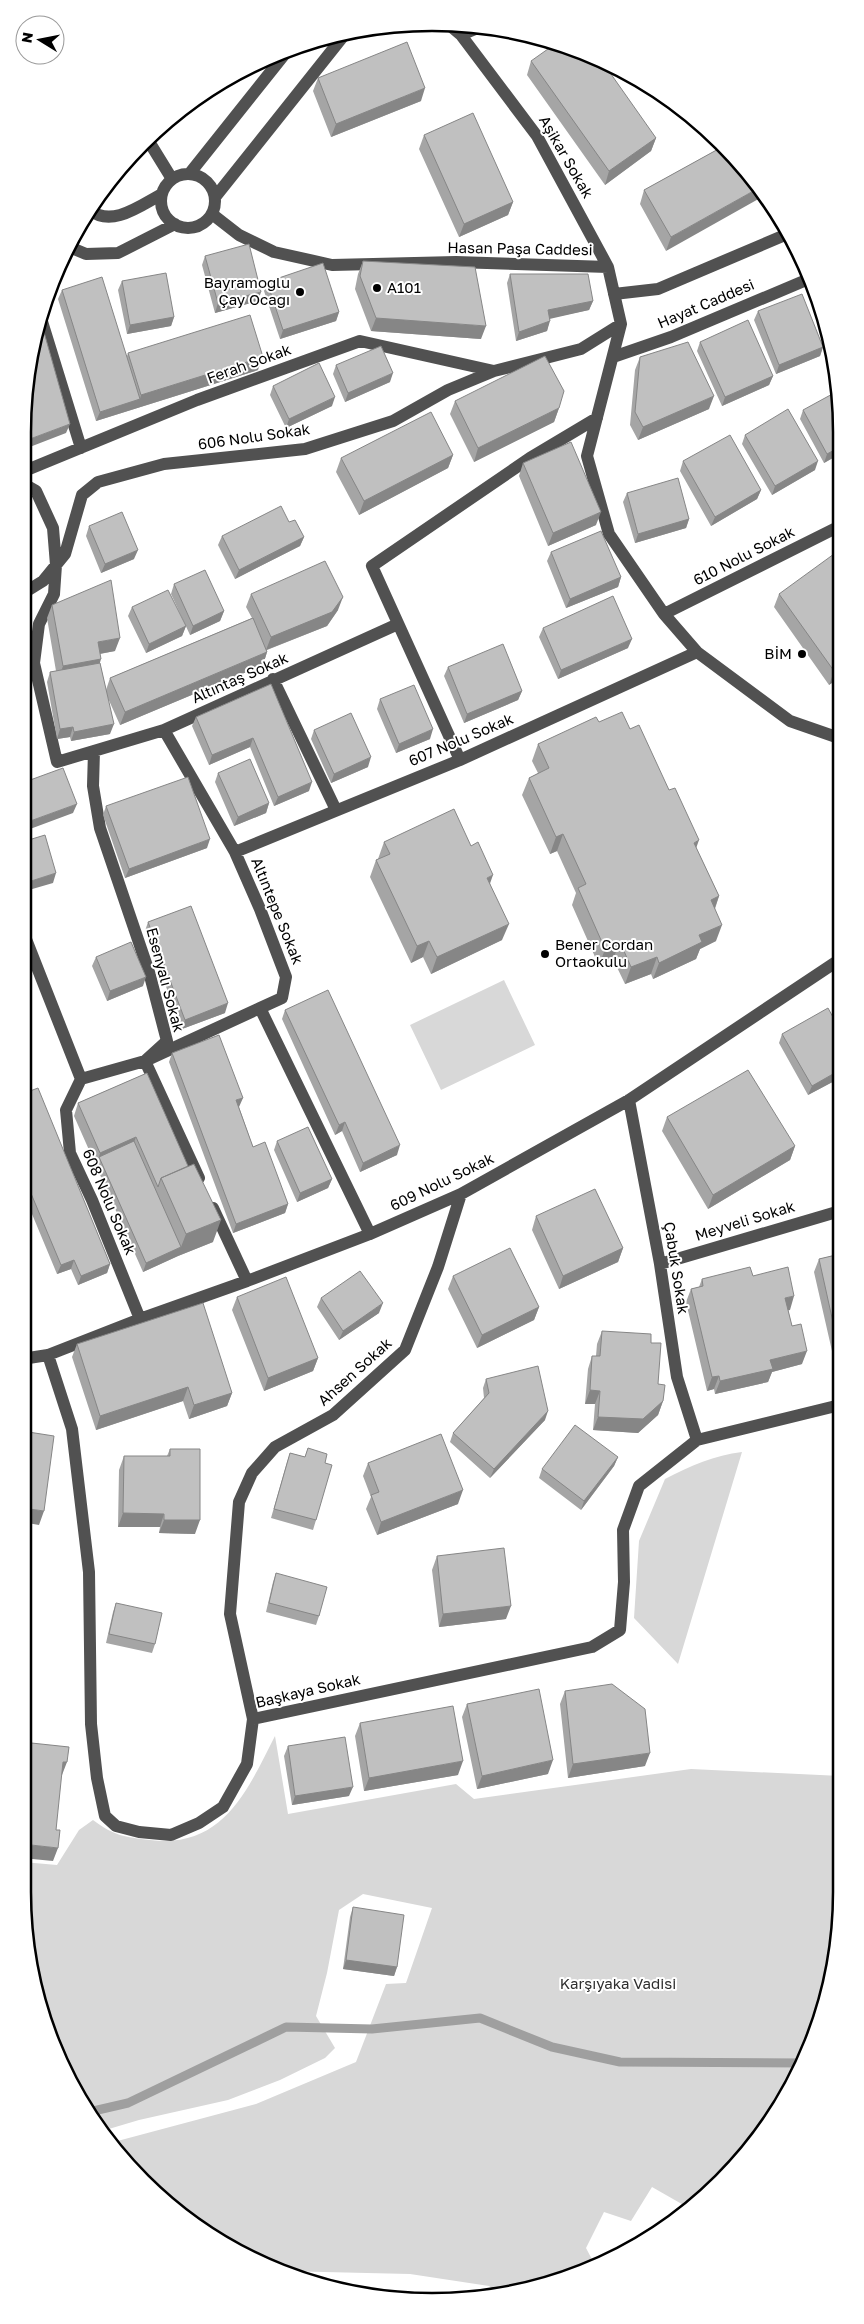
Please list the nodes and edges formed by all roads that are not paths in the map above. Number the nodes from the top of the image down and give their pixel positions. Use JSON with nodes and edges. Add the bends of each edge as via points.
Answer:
{"nodes":[{"id":1,"x":457,"y":32,"type":"edge"},
{"id":2,"x":466,"y":33,"type":"edge"},
{"id":3,"x":461,"y":35,"type":"junction"},
{"id":4,"x":338,"y":43,"type":"edge"},
{"id":5,"x":278,"y":62,"type":"edge"},
{"id":6,"x":152,"y":146,"type":"edge"},
{"id":7,"x":190,"y":173,"type":"junction"},
{"id":8,"x":172,"y":179,"type":"junction"},
{"id":9,"x":162,"y":194,"type":"junction"},
{"id":10,"x":216,"y":196,"type":"junction"},
{"id":11,"x":96,"y":214,"type":"edge"},
{"id":12,"x":212,"y":214,"type":"junction"},
{"id":13,"x":175,"y":224,"type":"junction"},
{"id":14,"x":781,"y":237,"type":"edge"},
{"id":15,"x":76,"y":249,"type":"edge"},
{"id":16,"x":608,"y":267,"type":"junction"},
{"id":17,"x":803,"y":281,"type":"edge"},
{"id":18,"x":614,"y":294,"type":"junction"},
{"id":19,"x":621,"y":324,"type":"junction"},
{"id":20,"x":44,"y":330,"type":"edge"},
{"id":21,"x":612,"y":357,"type":"junction"},
{"id":22,"x":494,"y":371,"type":"junction"},
{"id":23,"x":597,"y":418,"type":"junction"},
{"id":24,"x":81,"y":448,"type":"junction"},
{"id":25,"x":31,"y":468,"type":"edge"},
{"id":26,"x":31,"y":488,"type":"edge"},
{"id":27,"x":833,"y":530,"type":"edge"},
{"id":28,"x":56,"y":565,"type":"junction"},
{"id":29,"x":31,"y":588,"type":"edge"},
{"id":30,"x":664,"y":614,"type":"junction"},
{"id":31,"x":398,"y":624,"type":"junction"},
{"id":32,"x":697,"y":652,"type":"junction"},
{"id":33,"x":274,"y":679,"type":"junction"},
{"id":34,"x":164,"y":730,"type":"junction"},
{"id":35,"x":833,"y":735,"type":"edge"},
{"id":36,"x":94,"y":751,"type":"junction"},
{"id":37,"x":460,"y":760,"type":"junction"},
{"id":38,"x":336,"y":810,"type":"junction"},
{"id":39,"x":235,"y":852,"type":"junction"},
{"id":40,"x":31,"y":953,"type":"edge"},
{"id":41,"x":833,"y":964,"type":"edge"},
{"id":42,"x":260,"y":1008,"type":"junction"},
{"id":43,"x":145,"y":1061,"type":"junction"},
{"id":44,"x":81,"y":1079,"type":"junction"},
{"id":45,"x":629,"y":1100,"type":"junction"},
{"id":46,"x":461,"y":1194,"type":"junction"},
{"id":47,"x":833,"y":1213,"type":"edge"},
{"id":48,"x":370,"y":1234,"type":"junction"},
{"id":49,"x":660,"y":1264,"type":"junction"},
{"id":50,"x":247,"y":1281,"type":"junction"},
{"id":51,"x":140,"y":1319,"type":"junction"},
{"id":52,"x":48,"y":1355,"type":"junction"},
{"id":53,"x":31,"y":1358,"type":"edge"},
{"id":54,"x":833,"y":1407,"type":"edge"},
{"id":55,"x":697,"y":1440,"type":"junction"},
{"id":56,"x":253,"y":1719,"type":"junction"}],
"edges":[{"from":1,"to":3,"type":"street","name":"Aşikar Sokak"},
{"from":2,"to":3,"type":"street"},
{"from":3,"to":16,"type":"street","name":"Aşikar Sokak","via":[[537,136]]},
{"from":4,"to":10,"type":"street"},
{"from":5,"to":7,"type":"street"},
{"from":6,"to":8,"type":"street"},
{"from":7,"to":8,"type":"street"},
{"from":7,"to":10,"type":"street","via":[[206,180]]},
{"from":8,"to":9,"type":"street"},
{"from":9,"to":11,"type":"street","via":[[115,218]]},
{"from":9,"to":13,"type":"street","via":[[163,212]]},
{"from":10,"to":12,"type":"street"},
{"from":12,"to":13,"type":"street","via":[[200,226]]},
{"from":12,"to":16,"type":"street","name":"Hasan Paşa Caddesi","via":[[239,236],[274,252],[332,265],[456,262]]},
{"from":13,"to":15,"type":"street","via":[[118,253],[86,254]]},
{"from":14,"to":18,"type":"street","via":[[658,289]]},
{"from":16,"to":18,"type":"street","name":"Hasan Paşa Caddesi"},
{"from":17,"to":21,"type":"street","name":"Hayat Caddesi","via":[[671,337]]},
{"from":18,"to":19,"type":"street","name":"Hasan Paşa Caddesi"},
{"from":19,"to":21,"type":"street","name":"Hasan Paşa Caddesi"},
{"from":19,"to":22,"type":"street","name":"606 Nolu Sokak","via":[[581,349]]},
{"from":20,"to":24,"type":"street"},
{"from":21,"to":23,"type":"street","name":"Hasan Paşa Caddesi"},
{"from":22,"to":24,"type":"street","name":"Ferah Sokak","via":[[360,341],[197,400]]},
{"from":22,"to":28,"type":"street","name":"606 Nolu Sokak","via":[[448,390],[393,421],[305,449],[164,464],[98,482],[82,495],[65,554]]},
{"from":23,"to":30,"type":"street","name":"Hasan Paşa Caddesi","via":[[587,456],[609,534]]},
{"from":23,"to":31,"type":"street","via":[[530,458],[372,566]]},
{"from":24,"to":25,"type":"street","name":"Ferah Sokak"},
{"from":26,"to":28,"type":"street","name":"Altıntaş Sokak","via":[[36,491],[53,528]]},
{"from":27,"to":30,"type":"street","name":"610 Nolu Sokak"},
{"from":28,"to":29,"type":"street","name":"606 Nolu Sokak","via":[[43,581]]},
{"from":28,"to":36,"type":"street","name":"Altıntaş Sokak","via":[[54,594],[39,624],[34,663],[57,762]]},
{"from":30,"to":32,"type":"street","name":"Hasan Paşa Caddesi"},
{"from":31,"to":33,"type":"street","name":"Altıntaş Sokak"},
{"from":31,"to":37,"type":"street"},
{"from":32,"to":35,"type":"street","name":"Hasan Paşa Caddesi","via":[[790,721]]},
{"from":32,"to":37,"type":"street","name":"607 Nolu Sokak"},
{"from":33,"to":34,"type":"street","name":"Altıntaş Sokak"},
{"from":33,"to":38,"type":"street"},
{"from":34,"to":36,"type":"street","name":"Altıntaş Sokak"},
{"from":34,"to":39,"type":"street","name":"Altıntepe Sokak"},
{"from":36,"to":43,"type":"street","name":"Esenyalı Sokak","via":[[93,786],[100,828],[149,972],[167,1041]]},
{"from":37,"to":38,"type":"street","name":"607 Nolu Sokak"},
{"from":38,"to":39,"type":"street","name":"607 Nolu Sokak"},
{"from":39,"to":42,"type":"street","name":"Altıntepe Sokak","via":[[286,977],[282,998]]},
{"from":40,"to":44,"type":"street"},
{"from":41,"to":45,"type":"street","name":"609 Nolu Sokak"},
{"from":42,"to":43,"type":"street"},
{"from":42,"to":48,"type":"street"},
{"from":43,"to":44,"type":"street"},
{"from":43,"to":50,"type":"street"},
{"from":44,"to":51,"type":"street","name":"608 Nolu Sokak","via":[[66,1110],[70,1153]]},
{"from":45,"to":46,"type":"street","name":"609 Nolu Sokak"},
{"from":45,"to":49,"type":"street","name":"Çabuk Sokak"},
{"from":46,"to":48,"type":"street","name":"609 Nolu Sokak"},
{"from":46,"to":56,"type":"street","name":"Ahsen Sokak","via":[[438,1267],[405,1350],[333,1415],[275,1447],[252,1473],[239,1502],[230,1614]]},
{"from":47,"to":49,"type":"street","name":"Meyveli Sokak"},
{"from":48,"to":50,"type":"street","name":"609 Nolu Sokak"},
{"from":49,"to":55,"type":"street","name":"Çabuk Sokak","via":[[677,1377]]},
{"from":50,"to":51,"type":"street","name":"609 Nolu Sokak"},
{"from":51,"to":52,"type":"street","name":"609 Nolu Sokak"},
{"from":52,"to":53,"type":"street","name":"609 Nolu Sokak"},
{"from":52,"to":56,"type":"street","name":"Başkaya Sokak","via":[[73,1438],[89,1572],[91,1724],[105,1816],[116,1826],[171,1835],[199,1823],[222,1807],[247,1764]]},
{"from":54,"to":55,"type":"street"},
{"from":55,"to":56,"type":"street","name":"Başkaya Sokak","via":[[638,1486],[623,1530],[624,1582],[620,1630],[592,1647]]}]}
